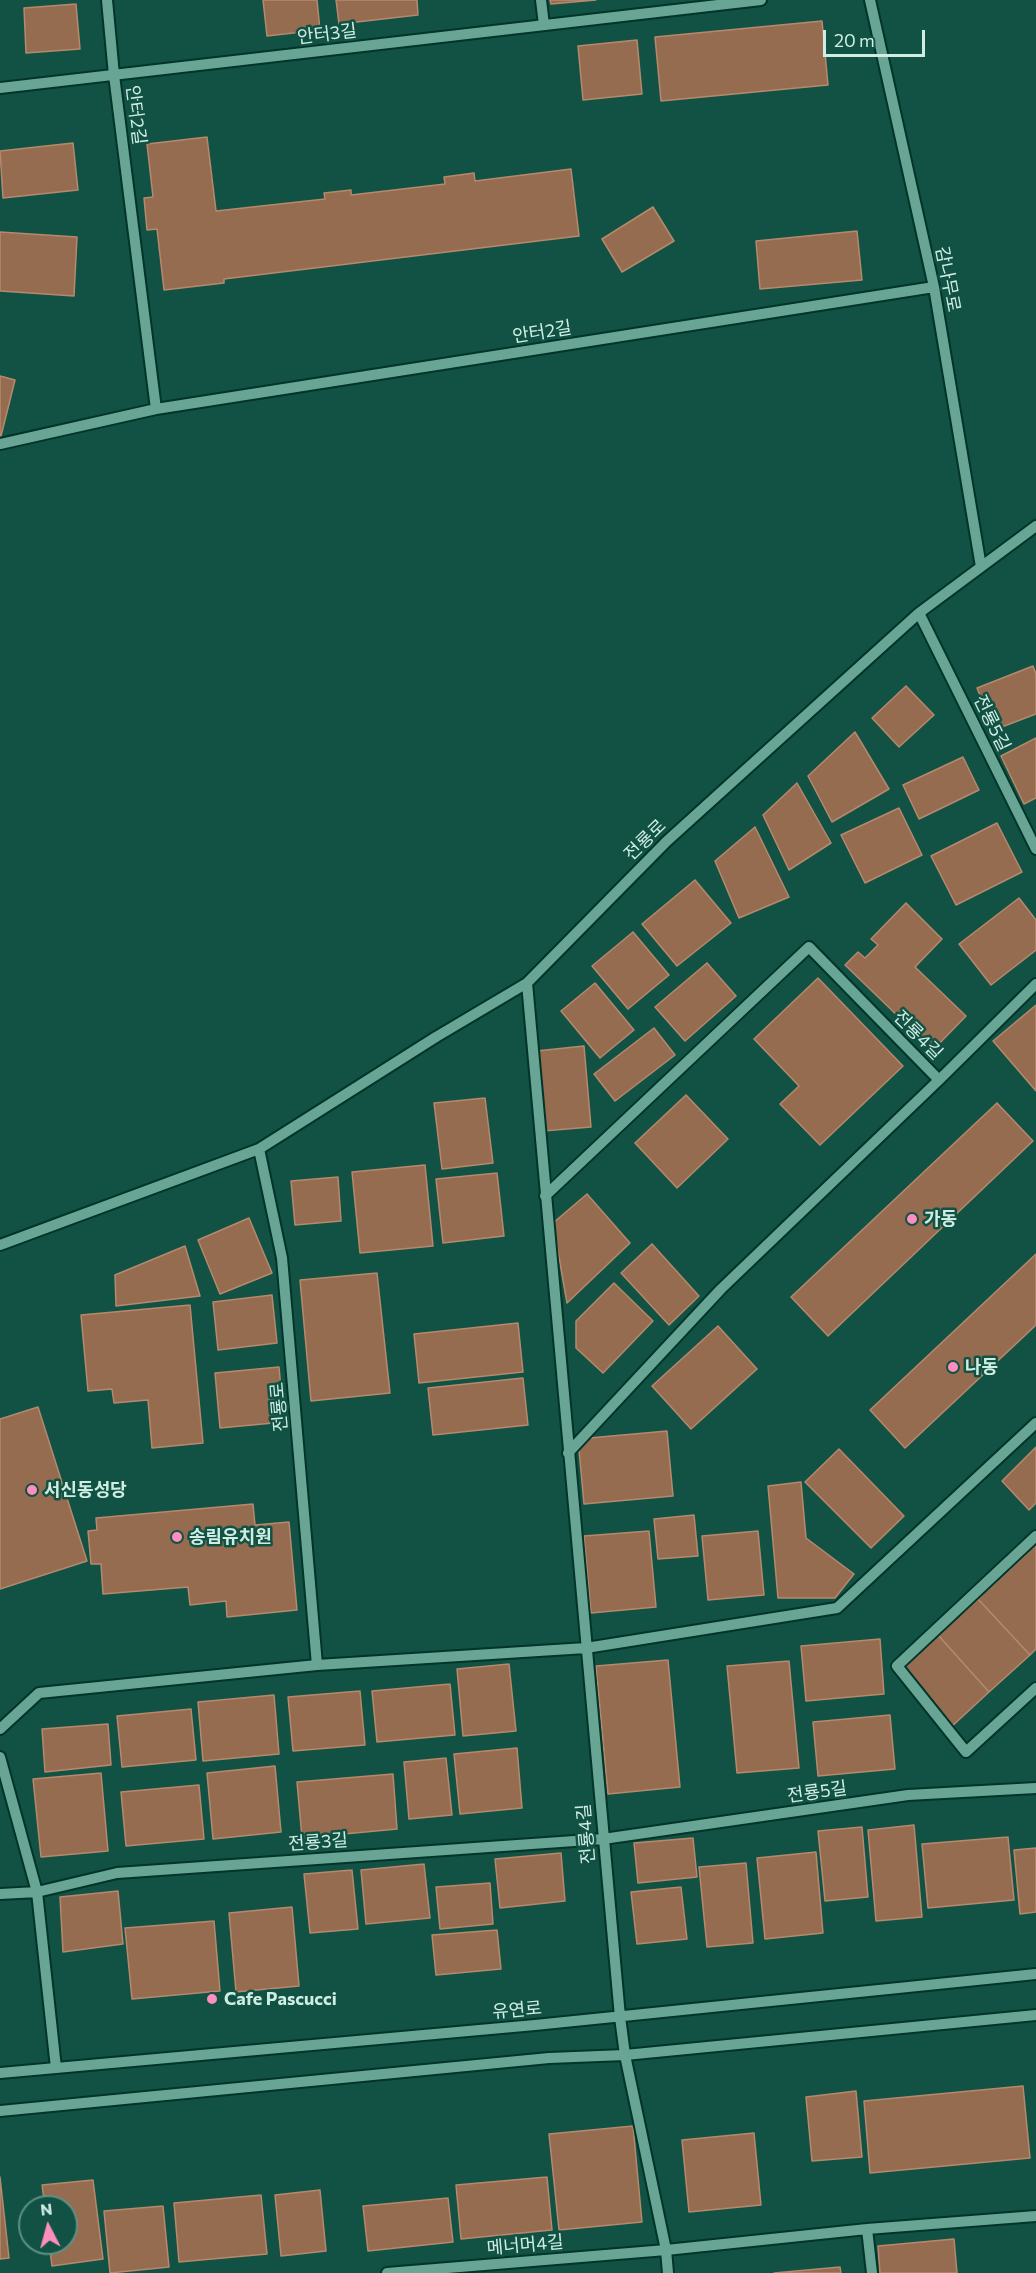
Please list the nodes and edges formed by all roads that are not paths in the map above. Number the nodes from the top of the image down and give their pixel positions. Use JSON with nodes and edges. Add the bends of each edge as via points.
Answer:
{"nodes":[{"id":1,"x":107,"y":0,"type":"edge"},
{"id":2,"x":541,"y":0,"type":"edge"},
{"id":3,"x":761,"y":0,"type":"edge"},
{"id":4,"x":870,"y":0,"type":"edge"},
{"id":5,"x":544,"y":26,"type":"junction"},
{"id":6,"x":114,"y":75,"type":"junction"},
{"id":7,"x":0,"y":88,"type":"edge"},
{"id":8,"x":934,"y":287,"type":"junction"},
{"id":9,"x":156,"y":409,"type":"junction"},
{"id":10,"x":0,"y":444,"type":"edge"},
{"id":11,"x":1036,"y":526,"type":"edge"},
{"id":12,"x":981,"y":567,"type":"junction"},
{"id":13,"x":919,"y":613,"type":"junction"},
{"id":14,"x":1036,"y":849,"type":"edge"},
{"id":15,"x":527,"y":983,"type":"junction"},
{"id":16,"x":1036,"y":984,"type":"edge"},
{"id":17,"x":939,"y":1080,"type":"junction"},
{"id":18,"x":259,"y":1149,"type":"junction"},
{"id":19,"x":545,"y":1196,"type":"junction"},
{"id":20,"x":0,"y":1245,"type":"edge"},
{"id":21,"x":1036,"y":1422,"type":"edge"},
{"id":22,"x":568,"y":1453,"type":"junction"},
{"id":23,"x":1036,"y":1536,"type":"edge"},
{"id":24,"x":586,"y":1648,"type":"junction"},
{"id":25,"x":317,"y":1665,"type":"junction"},
{"id":26,"x":1036,"y":1688,"type":"edge"},
{"id":27,"x":0,"y":1729,"type":"edge"},
{"id":28,"x":0,"y":1757,"type":"edge"},
{"id":29,"x":1036,"y":1788,"type":"edge"},
{"id":30,"x":603,"y":1839,"type":"junction"},
{"id":31,"x":37,"y":1892,"type":"junction"},
{"id":32,"x":0,"y":1894,"type":"edge"},
{"id":33,"x":1036,"y":1974,"type":"edge"},
{"id":34,"x":1036,"y":2015,"type":"edge"},
{"id":35,"x":620,"y":2017,"type":"junction"},
{"id":36,"x":625,"y":2055,"type":"junction"},
{"id":37,"x":56,"y":2068,"type":"junction"},
{"id":38,"x":0,"y":2073,"type":"edge"},
{"id":39,"x":0,"y":2111,"type":"edge"},
{"id":40,"x":1036,"y":2216,"type":"edge"},
{"id":41,"x":867,"y":2229,"type":"junction"},
{"id":42,"x":666,"y":2250,"type":"junction"},
{"id":43,"x":387,"y":2273,"type":"edge"},
{"id":44,"x":668,"y":2273,"type":"edge"},
{"id":45,"x":872,"y":2273,"type":"edge"}],
"edges":[{"from":1,"to":6,"type":"street"},
{"from":2,"to":5,"type":"street"},
{"from":3,"to":5,"type":"street","name":"안터3길"},
{"from":4,"to":8,"type":"street","name":"감나무로"},
{"from":5,"to":6,"type":"street","name":"안터3길"},
{"from":6,"to":7,"type":"street","name":"안터3길"},
{"from":6,"to":9,"type":"street","name":"안터2길"},
{"from":8,"to":9,"type":"street","name":"안터2길"},
{"from":8,"to":12,"type":"street","name":"감나무로"},
{"from":9,"to":10,"type":"street","name":"안터2길"},
{"from":11,"to":12,"type":"street","name":"전룡로"},
{"from":12,"to":13,"type":"street","name":"전룡로"},
{"from":13,"to":14,"type":"street","name":"전룡5길"},
{"from":13,"to":15,"type":"street","name":"전룡로","via":[[667,841]]},
{"from":15,"to":18,"type":"street","name":"전룡로"},
{"from":15,"to":19,"type":"street","name":"전룡4길"},
{"from":16,"to":17,"type":"street"},
{"from":17,"to":19,"type":"street","name":"전룡4길","via":[[809,947]]},
{"from":17,"to":22,"type":"street","name":"전룡4길","via":[[722,1289]]},
{"from":18,"to":20,"type":"street","name":"전룡로"},
{"from":18,"to":25,"type":"street","name":"전룡로","via":[[282,1258]]},
{"from":19,"to":22,"type":"street","name":"전룡4길"},
{"from":21,"to":24,"type":"street","via":[[837,1608]]},
{"from":22,"to":24,"type":"street","name":"전룡4길"},
{"from":23,"to":26,"type":"street","via":[[897,1666],[966,1752]]},
{"from":24,"to":25,"type":"street"},
{"from":24,"to":30,"type":"street","name":"전룡4길"},
{"from":25,"to":27,"type":"street","via":[[39,1693]]},
{"from":28,"to":31,"type":"street"},
{"from":29,"to":30,"type":"street","name":"전룡5길","via":[[908,1795]]},
{"from":30,"to":31,"type":"street","name":"전룡3길","via":[[117,1873]]},
{"from":30,"to":35,"type":"street","name":"전룡4길"},
{"from":31,"to":32,"type":"street","name":"전룡3길"},
{"from":31,"to":37,"type":"street"},
{"from":33,"to":35,"type":"street","name":"유연로"},
{"from":34,"to":36,"type":"street"},
{"from":35,"to":36,"type":"street","name":"전룡4길"},
{"from":35,"to":37,"type":"street","name":"유연로"},
{"from":36,"to":39,"type":"street","via":[[549,2058]]},
{"from":36,"to":42,"type":"street","name":"전룡4길"},
{"from":37,"to":38,"type":"street","name":"유연로"},
{"from":40,"to":41,"type":"street","name":"메너머4길"},
{"from":41,"to":42,"type":"street","name":"메너머4길"},
{"from":41,"to":45,"type":"street"},
{"from":42,"to":43,"type":"street","name":"메너머4길"},
{"from":42,"to":44,"type":"street"}]}
